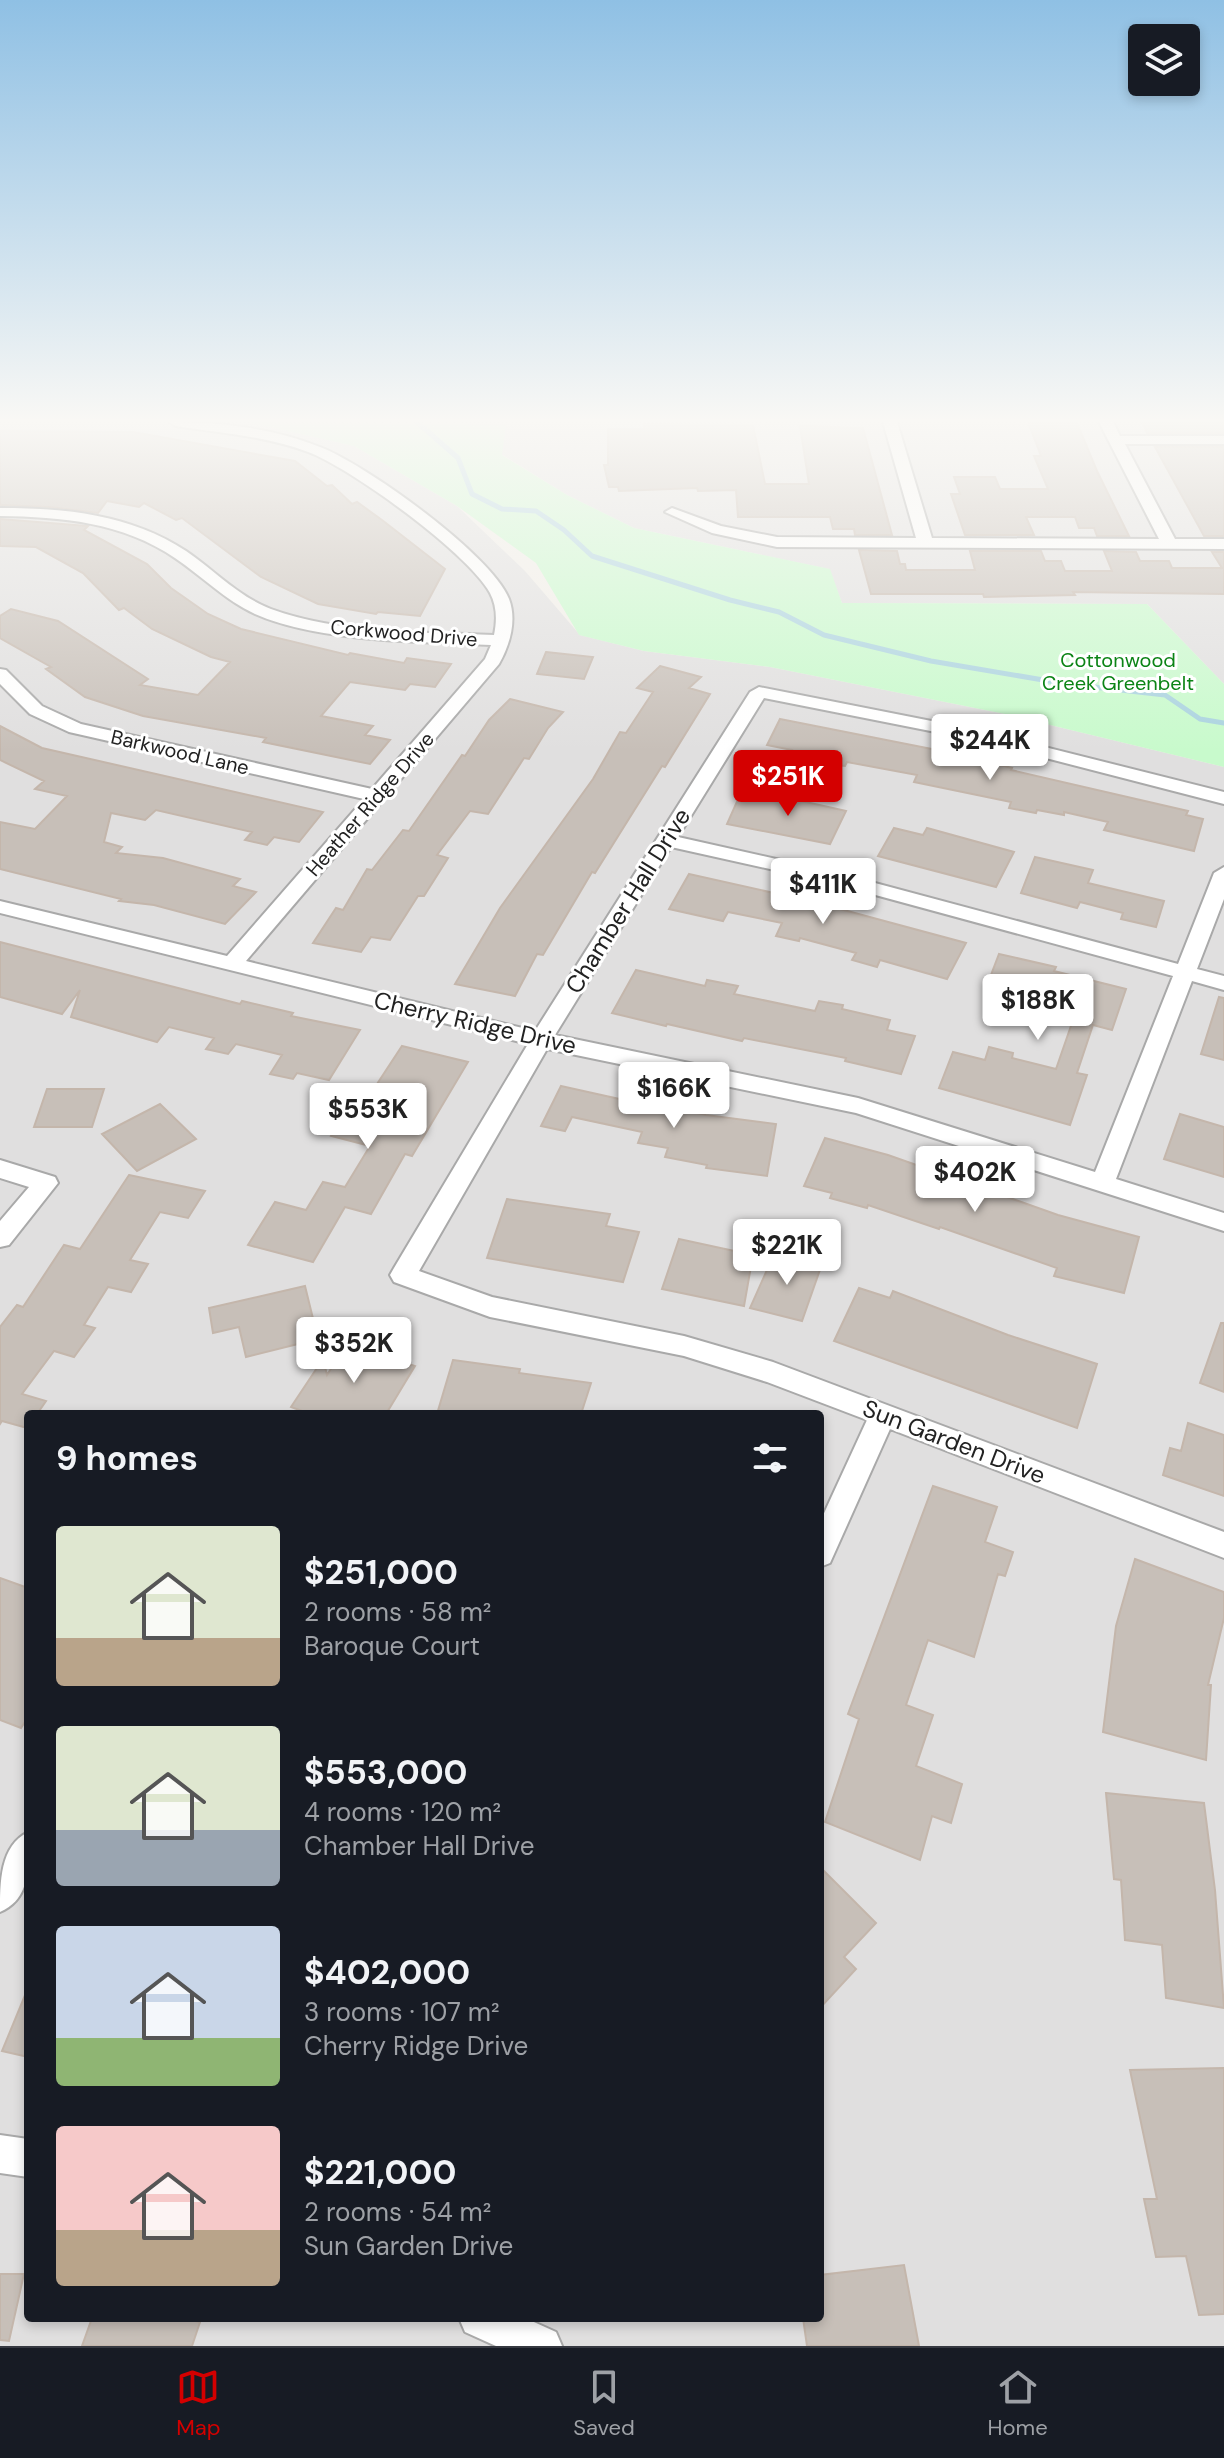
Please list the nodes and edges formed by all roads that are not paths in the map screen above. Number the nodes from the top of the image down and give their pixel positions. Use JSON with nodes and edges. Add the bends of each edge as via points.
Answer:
{"nodes":[{"id":1,"x":144,"y":531,"type":"edge"},
{"id":2,"x":438,"y":531,"type":"edge"},
{"id":3,"x":724,"y":531,"type":"edge"},
{"id":4,"x":922,"y":531,"type":"edge"},
{"id":5,"x":1163,"y":531,"type":"edge"},
{"id":6,"x":1224,"y":544,"type":"edge"},
{"id":7,"x":926,"y":545,"type":"junction"},
{"id":8,"x":1170,"y":545,"type":"junction"},
{"id":9,"x":501,"y":640,"type":"junction"},
{"id":10,"x":0,"y":674,"type":"edge"},
{"id":11,"x":377,"y":796,"type":"junction"},
{"id":12,"x":1224,"y":798,"type":"edge"},
{"id":13,"x":665,"y":840,"type":"junction"},
{"id":14,"x":1224,"y":873,"type":"edge"},
{"id":15,"x":0,"y":907,"type":"edge"},
{"id":16,"x":232,"y":964,"type":"junction"},
{"id":17,"x":1188,"y":973,"type":"junction"},
{"id":18,"x":1224,"y":983,"type":"edge"},
{"id":19,"x":541,"y":1040,"type":"junction"},
{"id":20,"x":0,"y":1169,"type":"edge"},
{"id":21,"x":1102,"y":1185,"type":"junction"},
{"id":22,"x":1224,"y":1222,"type":"edge"},
{"id":23,"x":0,"y":1238,"type":"edge"},
{"id":24,"x":403,"y":1275,"type":"joint"},
{"id":25,"x":883,"y":1415,"type":"junction"},
{"id":26,"x":824,"y":1545,"type":"edge"},
{"id":27,"x":1224,"y":1545,"type":"edge"},
{"id":28,"x":24,"y":1856,"type":"edge"},
{"id":29,"x":0,"y":1895,"type":"edge"},
{"id":30,"x":0,"y":2154,"type":"edge"},
{"id":31,"x":24,"y":2157,"type":"edge"},
{"id":32,"x":488,"y":2322,"type":"edge"},
{"id":33,"x":542,"y":2346,"type":"edge"}],
"edges":[{"from":1,"to":9,"type":"street","name":"Corkwood Drive","via":[[262,611],[376,635]]},
{"from":2,"to":9,"type":"street","via":[[499,594],[506,627]]},
{"from":3,"to":7,"type":"street","via":[[777,542]]},
{"from":4,"to":7,"type":"street"},
{"from":5,"to":8,"type":"street"},
{"from":6,"to":8,"type":"street"},
{"from":7,"to":8,"type":"street"},
{"from":9,"to":11,"type":"street","name":"Heather Ridge Drive","via":[[493,660]]},
{"from":10,"to":11,"type":"street","name":"Barkwood Lane","via":[[36,710],[75,728]]},
{"from":11,"to":16,"type":"street","name":"Heather Ridge Drive"},
{"from":12,"to":13,"type":"street","name":"Chamber Hall Drive","via":[[977,735],[759,692]]},
{"from":13,"to":17,"type":"street","via":[[827,876]]},
{"from":13,"to":19,"type":"street","name":"Chamber Hall Drive"},
{"from":14,"to":17,"type":"street"},
{"from":15,"to":16,"type":"street","name":"Cherry Ridge Drive"},
{"from":16,"to":19,"type":"street","name":"Cherry Ridge Drive"},
{"from":17,"to":18,"type":"street"},
{"from":17,"to":21,"type":"street"},
{"from":19,"to":21,"type":"street","name":"Cherry Ridge Drive","via":[[858,1106]]},
{"from":19,"to":24,"type":"street","name":"Chamber Hall Drive"},
{"from":20,"to":23,"type":"street","via":[[46,1183]]},
{"from":21,"to":22,"type":"street","name":"Cherry Ridge Drive"},
{"from":24,"to":25,"type":"street","name":"Sun Garden Drive","via":[[490,1307],[684,1346]]},
{"from":25,"to":26,"type":"street"},
{"from":25,"to":27,"type":"street","name":"Sun Garden Drive"},
{"from":28,"to":29,"type":"street"},
{"from":30,"to":31,"type":"street"},
{"from":32,"to":33,"type":"street"}]}
